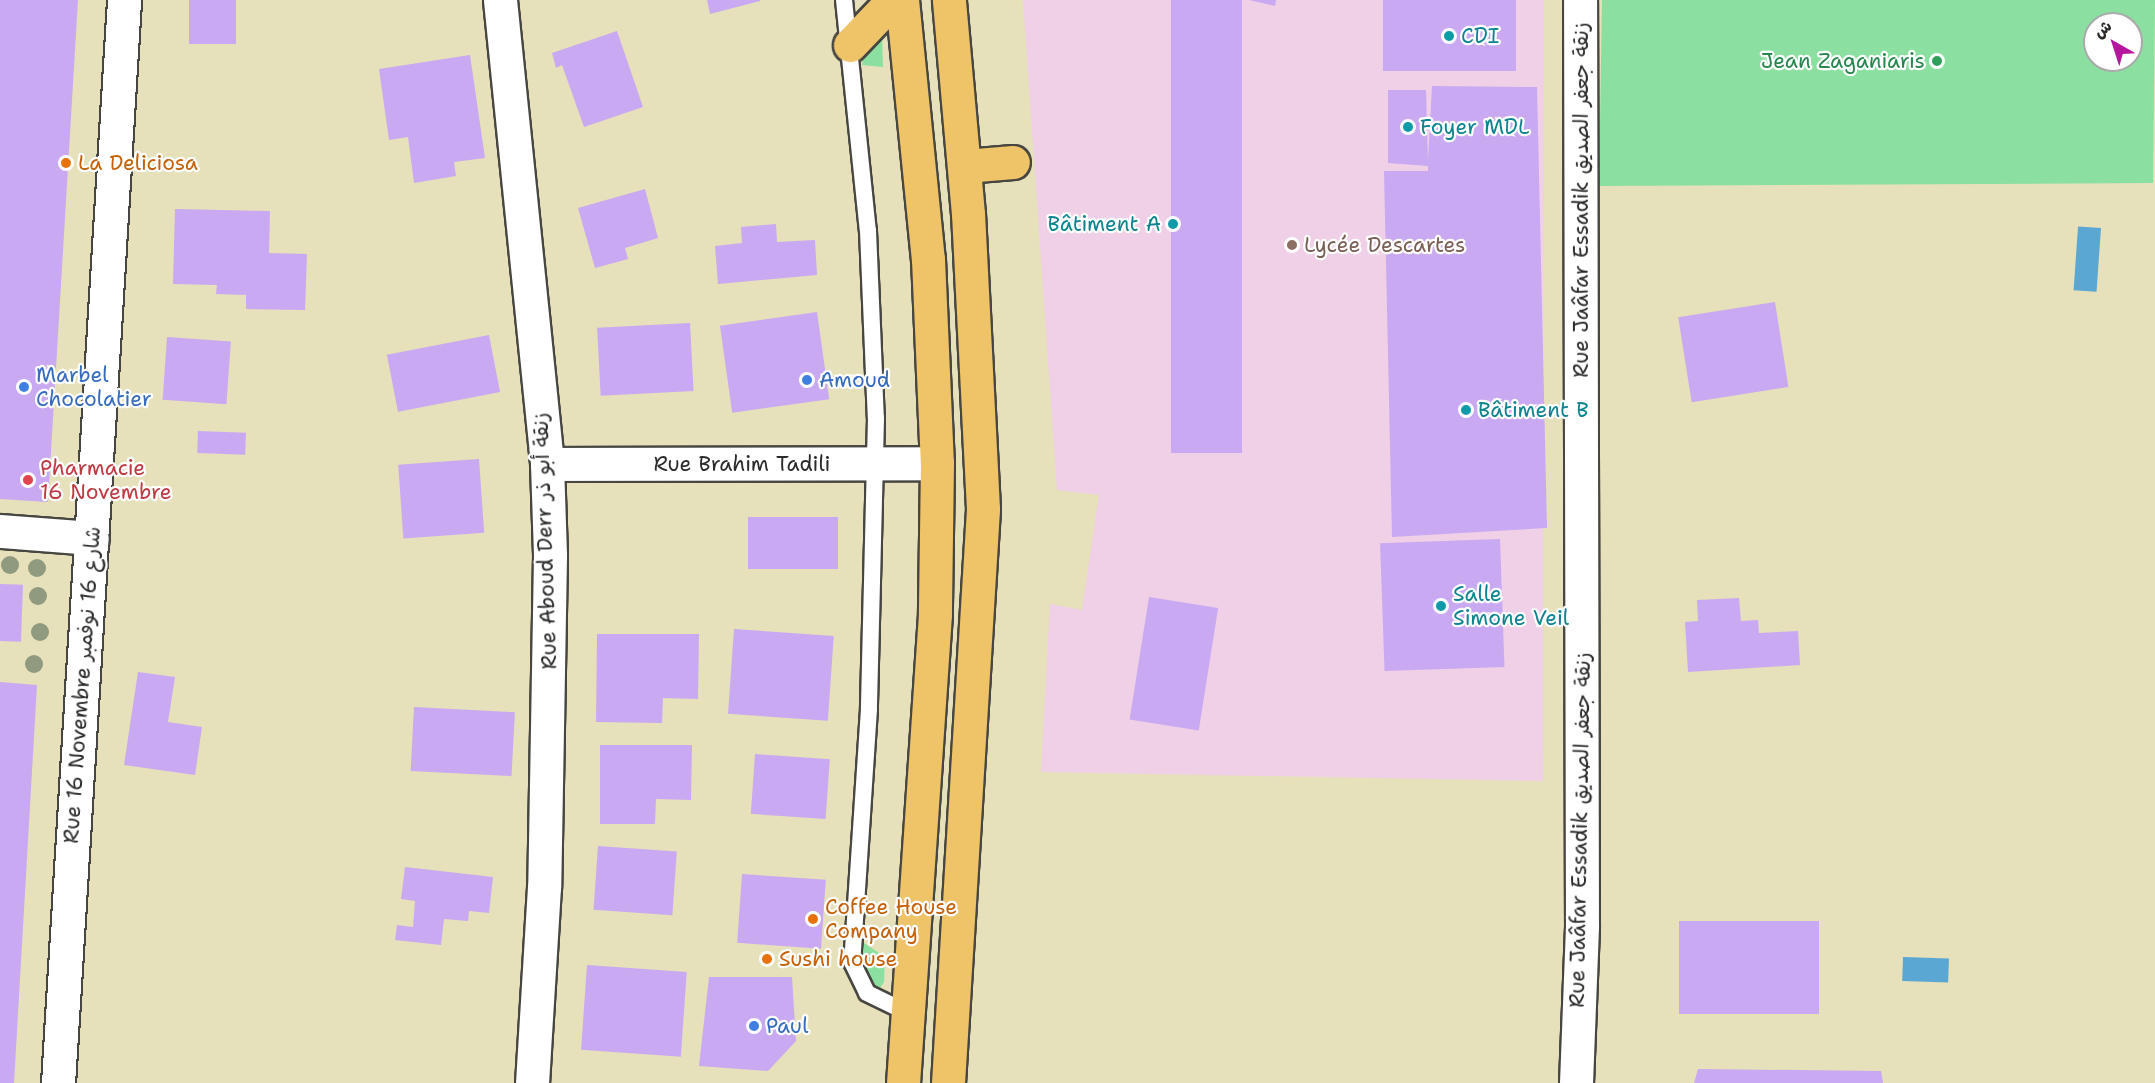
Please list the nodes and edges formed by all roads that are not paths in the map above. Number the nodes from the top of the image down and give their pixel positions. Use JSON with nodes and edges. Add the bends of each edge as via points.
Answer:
{"nodes":[{"id":1,"x":124,"y":0,"type":"edge"},
{"id":2,"x":500,"y":0,"type":"edge"},
{"id":3,"x":844,"y":0,"type":"edge"},
{"id":4,"x":893,"y":0,"type":"edge"},
{"id":5,"x":902,"y":0,"type":"edge"},
{"id":6,"x":950,"y":0,"type":"edge"},
{"id":7,"x":1580,"y":0,"type":"edge"},
{"id":8,"x":850,"y":45,"type":"junction"},
{"id":9,"x":1013,"y":162,"type":"dead end"},
{"id":10,"x":965,"y":166,"type":"junction"},
{"id":11,"x":876,"y":463,"type":"junction"},
{"id":12,"x":937,"y":463,"type":"junction"},
{"id":13,"x":547,"y":464,"type":"junction"},
{"id":14,"x":0,"y":531,"type":"edge"},
{"id":15,"x":92,"y":538,"type":"junction"},
{"id":16,"x":908,"y":1013,"type":"junction"},
{"id":17,"x":58,"y":1083,"type":"edge"},
{"id":18,"x":532,"y":1083,"type":"edge"},
{"id":19,"x":903,"y":1083,"type":"edge"},
{"id":20,"x":948,"y":1083,"type":"edge"},
{"id":21,"x":1576,"y":1083,"type":"edge"}],
"edges":[{"from":1,"to":15,"type":"street","name":"Rue 16 Novembre شارع 16 نوفمبر"},
{"from":2,"to":13,"type":"street","name":"Rue Aboud Derr زنقة أبو ذر"},
{"from":3,"to":8,"type":"lane"},
{"from":4,"to":8,"type":"main road"},
{"from":5,"to":12,"type":"main road","via":[[928,259]]},
{"from":6,"to":10,"type":"main road"},
{"from":7,"to":21,"type":"street","name":"Rue Jaâfar Essadik زنقة جعفر الصديق","via":[[1582,925]]},
{"from":8,"to":11,"type":"lane","via":[[868,231]]},
{"from":9,"to":10,"type":"main road"},
{"from":10,"to":20,"type":"main road","via":[[981,413],[983,509]]},
{"from":11,"to":12,"type":"street","name":"Rue Brahim Tadili"},
{"from":11,"to":13,"type":"street","name":"Rue Brahim Tadili"},
{"from":11,"to":16,"type":"lane","via":[[869,709],[852,962],[867,993]]},
{"from":12,"to":16,"type":"main road","via":[[935,614]]},
{"from":13,"to":18,"type":"street","name":"Rue Aboud Derr زنقة أبو ذر","via":[[550,654],[544,887]]},
{"from":14,"to":15,"type":"street"},
{"from":15,"to":17,"type":"street","name":"Rue 16 Novembre شارع 16 نوفمبر"},
{"from":16,"to":19,"type":"main road"}]}
